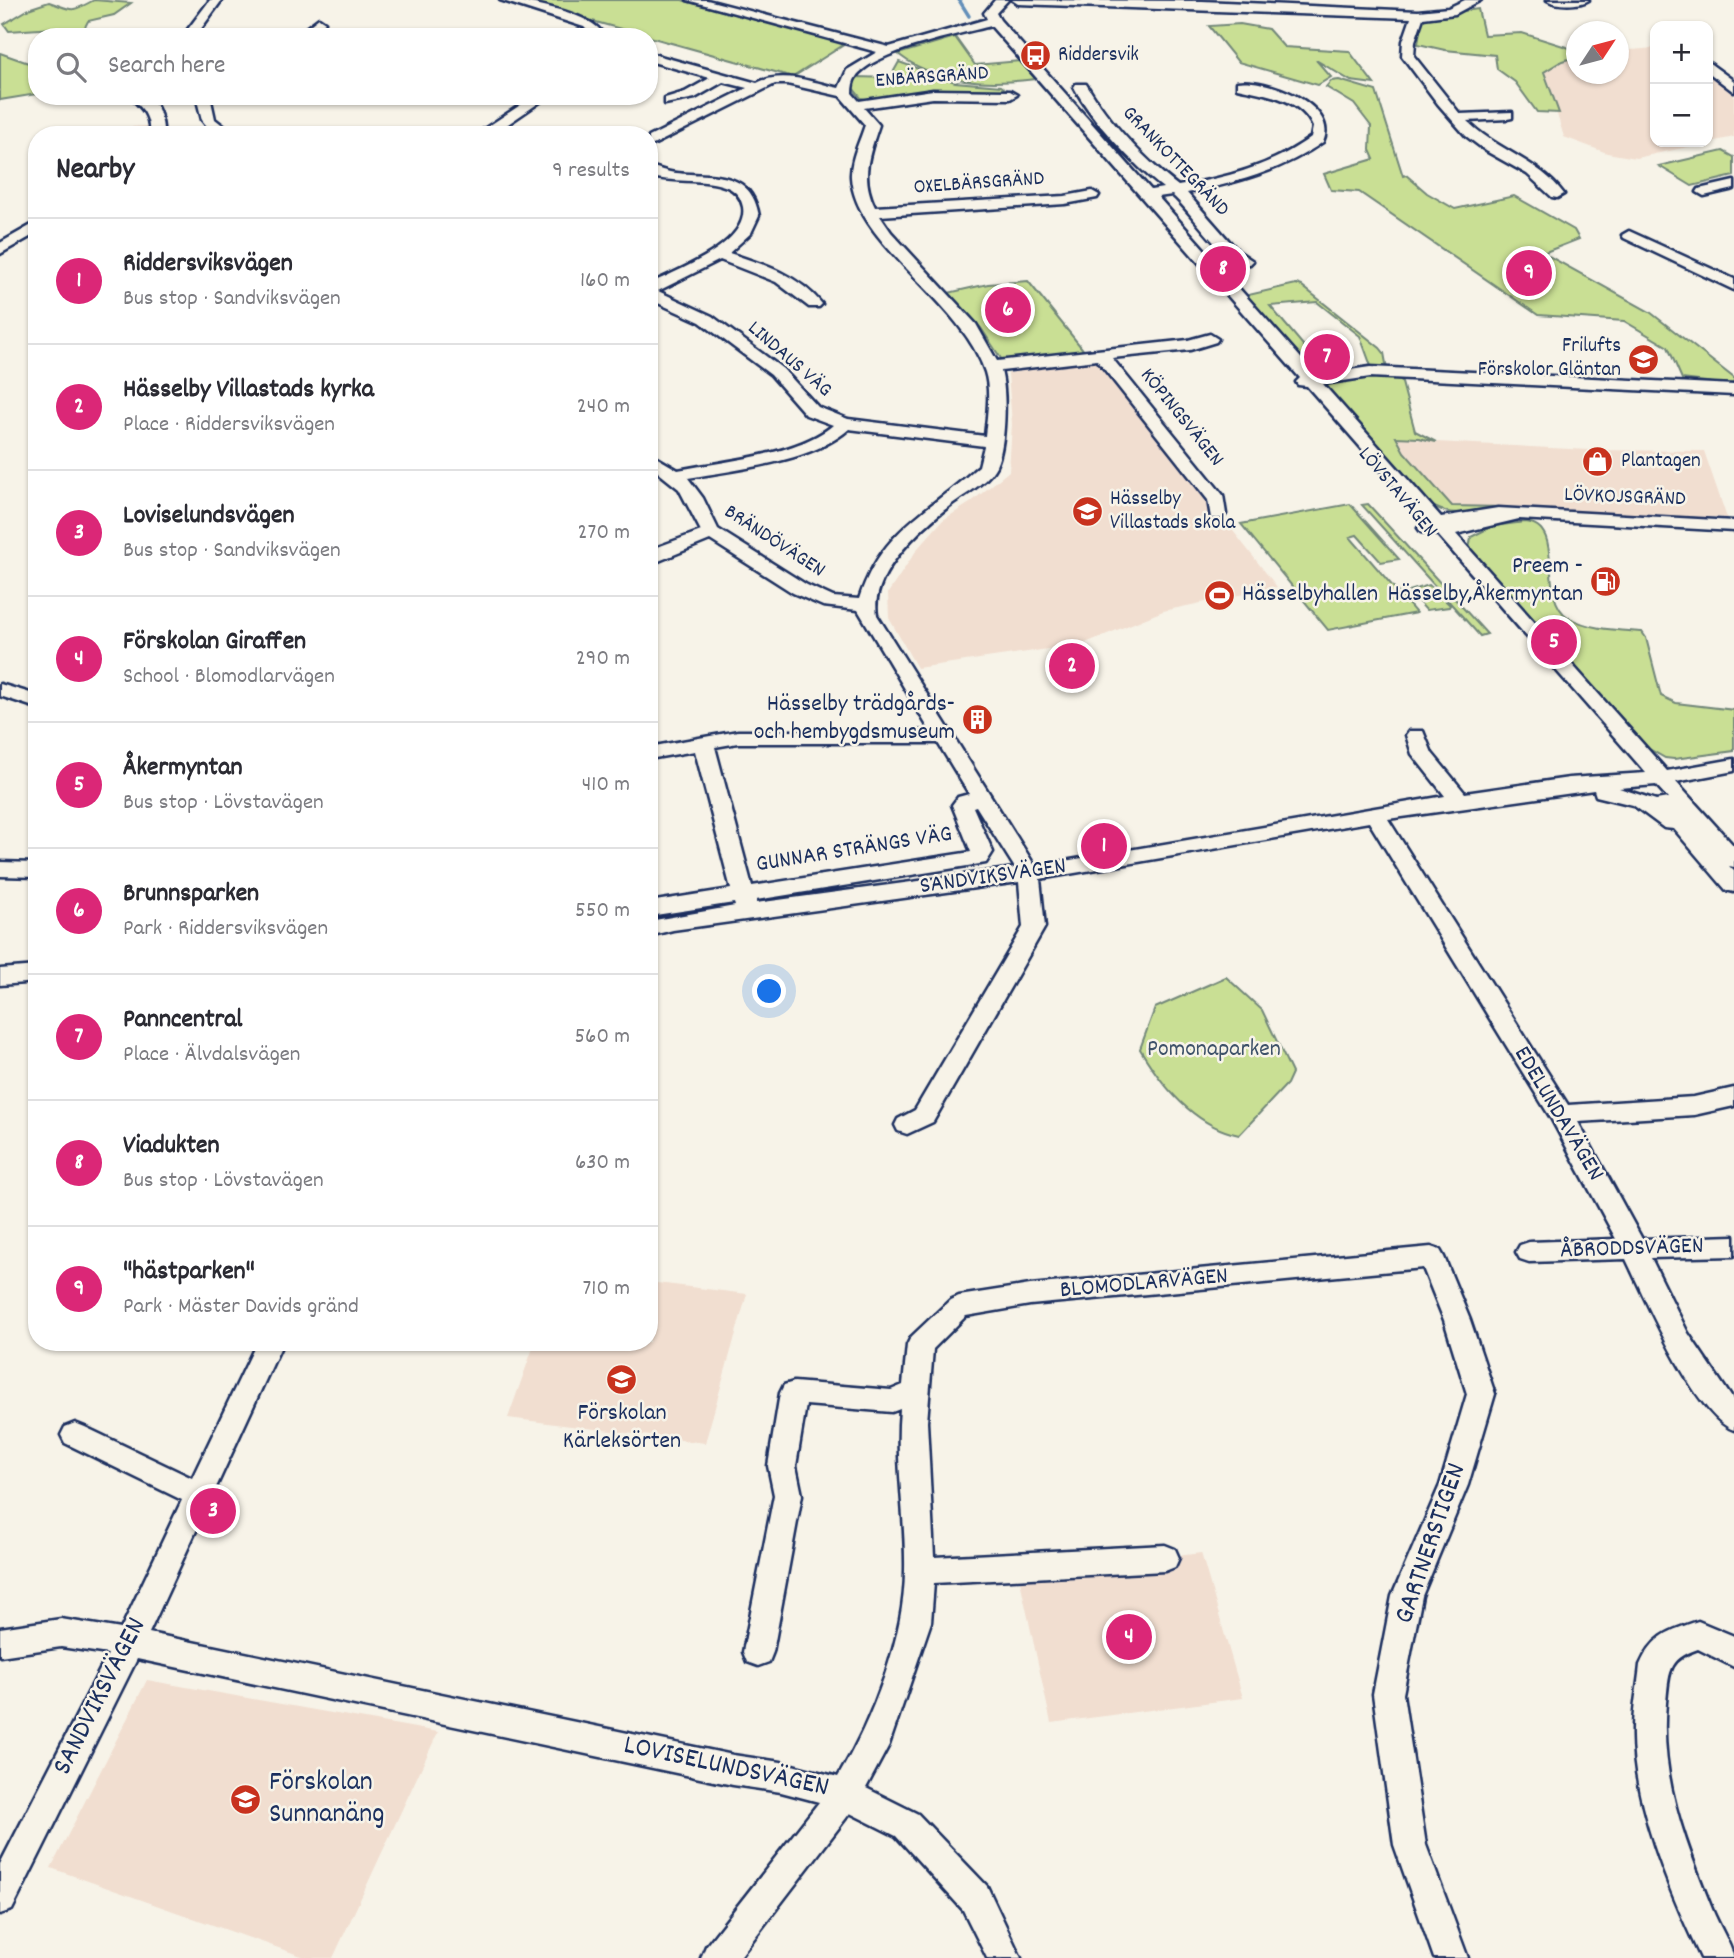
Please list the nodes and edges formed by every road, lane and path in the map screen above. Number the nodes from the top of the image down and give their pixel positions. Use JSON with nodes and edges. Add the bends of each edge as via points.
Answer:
{"nodes":[{"id":1,"x":216,"y":0,"type":"edge"},
{"id":2,"x":506,"y":0,"type":"edge"},
{"id":3,"x":693,"y":0,"type":"edge"},
{"id":4,"x":1002,"y":0,"type":"edge"},
{"id":5,"x":1018,"y":0,"type":"edge"},
{"id":6,"x":1475,"y":0,"type":"edge"},
{"id":7,"x":1553,"y":0,"type":"edge"},
{"id":8,"x":1583,"y":0,"type":"edge"},
{"id":9,"x":1202,"y":2,"type":"edge"},
{"id":10,"x":1325,"y":5,"type":"edge"},
{"id":11,"x":1418,"y":15,"type":"junction"},
{"id":12,"x":994,"y":21,"type":"junction"},
{"id":13,"x":318,"y":22,"type":"dead end"},
{"id":14,"x":195,"y":28,"type":"edge"},
{"id":15,"x":311,"y":28,"type":"edge"},
{"id":16,"x":592,"y":28,"type":"edge"},
{"id":17,"x":890,"y":51,"type":"junction"},
{"id":18,"x":658,"y":60,"type":"edge"},
{"id":19,"x":1713,"y":70,"type":"edge"},
{"id":20,"x":721,"y":78,"type":"junction"},
{"id":21,"x":1242,"y":85,"type":"dead end"},
{"id":22,"x":757,"y":87,"type":"junction"},
{"id":23,"x":1081,"y":87,"type":"dead end"},
{"id":24,"x":1734,"y":88,"type":"edge"},
{"id":25,"x":1010,"y":95,"type":"dead end"},
{"id":26,"x":851,"y":99,"type":"junction"},
{"id":27,"x":670,"y":101,"type":"dead end"},
{"id":28,"x":149,"y":105,"type":"edge"},
{"id":29,"x":205,"y":105,"type":"edge"},
{"id":30,"x":529,"y":105,"type":"edge"},
{"id":31,"x":1507,"y":115,"type":"dead end"},
{"id":32,"x":1456,"y":118,"type":"junction"},
{"id":33,"x":155,"y":126,"type":"edge"},
{"id":34,"x":216,"y":126,"type":"edge"},
{"id":35,"x":496,"y":126,"type":"edge"},
{"id":36,"x":658,"y":138,"type":"edge"},
{"id":37,"x":658,"y":173,"type":"edge"},
{"id":38,"x":1734,"y":185,"type":"edge"},
{"id":39,"x":1174,"y":191,"type":"junction"},
{"id":40,"x":1704,"y":192,"type":"dead end"},
{"id":41,"x":1145,"y":194,"type":"junction"},
{"id":42,"x":1557,"y":194,"type":"dead end"},
{"id":43,"x":1092,"y":195,"type":"dead end"},
{"id":44,"x":869,"y":212,"type":"junction"},
{"id":45,"x":28,"y":232,"type":"edge"},
{"id":46,"x":1629,"y":235,"type":"dead end"},
{"id":47,"x":0,"y":250,"type":"edge"},
{"id":48,"x":718,"y":254,"type":"junction"},
{"id":49,"x":1245,"y":261,"type":"dead end"},
{"id":50,"x":1734,"y":285,"type":"edge"},
{"id":51,"x":658,"y":287,"type":"edge"},
{"id":52,"x":658,"y":296,"type":"edge"},
{"id":53,"x":814,"y":304,"type":"dead end"},
{"id":54,"x":1210,"y":340,"type":"dead end"},
{"id":55,"x":1100,"y":354,"type":"junction"},
{"id":56,"x":991,"y":367,"type":"junction"},
{"id":57,"x":1307,"y":382,"type":"junction"},
{"id":58,"x":1734,"y":390,"type":"edge"},
{"id":59,"x":845,"y":424,"type":"junction"},
{"id":60,"x":993,"y":442,"type":"junction"},
{"id":61,"x":658,"y":463,"type":"edge"},
{"id":62,"x":677,"y":475,"type":"junction"},
{"id":63,"x":1217,"y":514,"type":"dead end"},
{"id":64,"x":1734,"y":526,"type":"edge"},
{"id":65,"x":1436,"y":527,"type":"junction"},
{"id":66,"x":712,"y":533,"type":"junction"},
{"id":67,"x":658,"y":553,"type":"edge"},
{"id":68,"x":865,"y":605,"type":"junction"},
{"id":69,"x":0,"y":690,"type":"edge"},
{"id":70,"x":28,"y":699,"type":"edge"},
{"id":71,"x":1416,"y":735,"type":"dead end"},
{"id":72,"x":944,"y":737,"type":"junction"},
{"id":73,"x":704,"y":742,"type":"junction"},
{"id":74,"x":658,"y":751,"type":"edge"},
{"id":75,"x":1734,"y":757,"type":"edge"},
{"id":76,"x":1734,"y":765,"type":"edge"},
{"id":77,"x":1709,"y":769,"type":"junction"},
{"id":78,"x":1649,"y":774,"type":"junction"},
{"id":79,"x":1569,"y":785,"type":"junction"},
{"id":80,"x":981,"y":798,"type":"junction"},
{"id":81,"x":1460,"y":800,"type":"junction"},
{"id":82,"x":1374,"y":813,"type":"junction"},
{"id":83,"x":1693,"y":838,"type":"junction"},
{"id":84,"x":1728,"y":852,"type":"edge"},
{"id":85,"x":0,"y":869,"type":"edge"},
{"id":86,"x":28,"y":870,"type":"edge"},
{"id":87,"x":1029,"y":874,"type":"junction"},
{"id":88,"x":1734,"y":885,"type":"edge"},
{"id":89,"x":746,"y":903,"type":"junction"},
{"id":90,"x":658,"y":908,"type":"edge"},
{"id":91,"x":658,"y":927,"type":"edge"},
{"id":92,"x":28,"y":975,"type":"edge"},
{"id":93,"x":0,"y":978,"type":"edge"},
{"id":94,"x":1734,"y":1097,"type":"edge"},
{"id":95,"x":1560,"y":1114,"type":"junction"},
{"id":96,"x":906,"y":1125,"type":"dead end"},
{"id":97,"x":1734,"y":1246,"type":"edge"},
{"id":98,"x":1631,"y":1248,"type":"junction"},
{"id":99,"x":1529,"y":1252,"type":"dead end"},
{"id":100,"x":1431,"y":1257,"type":"joint"},
{"id":101,"x":266,"y":1351,"type":"edge"},
{"id":102,"x":916,"y":1392,"type":"junction"},
{"id":103,"x":1734,"y":1418,"type":"edge"},
{"id":104,"x":75,"y":1435,"type":"dead end"},
{"id":105,"x":198,"y":1494,"type":"junction"},
{"id":106,"x":1165,"y":1558,"type":"dead end"},
{"id":107,"x":920,"y":1571,"type":"junction"},
{"id":108,"x":0,"y":1642,"type":"edge"},
{"id":109,"x":129,"y":1644,"type":"junction"},
{"id":110,"x":758,"y":1651,"type":"dead end"},
{"id":111,"x":1734,"y":1653,"type":"edge"},
{"id":112,"x":845,"y":1794,"type":"junction"},
{"id":113,"x":0,"y":1898,"type":"edge"},
{"id":114,"x":718,"y":1958,"type":"edge"},
{"id":115,"x":1004,"y":1958,"type":"edge"},
{"id":116,"x":1451,"y":1958,"type":"edge"},
{"id":117,"x":1718,"y":1958,"type":"edge"}],
"edges":[{"from":1,"to":14,"type":"street"},
{"from":2,"to":16,"type":"street"},
{"from":3,"to":17,"type":"street"},
{"from":4,"to":12,"type":"street","via":[[990,13]]},
{"from":5,"to":9,"type":"street"},
{"from":6,"to":11,"type":"street","via":[[1451,12]]},
{"from":7,"to":8,"type":"street"},
{"from":9,"to":10,"type":"street"},
{"from":10,"to":11,"type":"street"},
{"from":11,"to":32,"type":"street","via":[[1408,56]]},
{"from":12,"to":17,"type":"street"},
{"from":12,"to":41,"type":"street","name":"LÖVSTAVÄGEN"},
{"from":13,"to":15,"type":"street"},
{"from":17,"to":26,"type":"street","via":[[850,75]]},
{"from":18,"to":20,"type":"street"},
{"from":19,"to":24,"type":"street"},
{"from":20,"to":22,"type":"street"},
{"from":20,"to":27,"type":"street"},
{"from":21,"to":39,"type":"street","via":[[1299,102],[1318,121],[1318,139],[1279,163]]},
{"from":22,"to":26,"type":"street","via":[[787,80]]},
{"from":22,"to":36,"type":"street"},
{"from":23,"to":39,"type":"street","name":"GRANKOTTEGRÄND","via":[[1147,168]]},
{"from":25,"to":26,"type":"street","name":"ENBÄRSGRÄND"},
{"from":26,"to":44,"type":"street","via":[[872,125],[858,177]]},
{"from":28,"to":33,"type":"street"},
{"from":29,"to":34,"type":"street"},
{"from":30,"to":35,"type":"street"},
{"from":31,"to":32,"type":"street"},
{"from":32,"to":42,"type":"street","via":[[1484,144]]},
{"from":37,"to":48,"type":"street","via":[[723,181],[747,195],[752,221],[734,244]]},
{"from":38,"to":40,"type":"street"},
{"from":39,"to":41,"type":"street"},
{"from":39,"to":49,"type":"street","name":"GRANKOTTEGRÄND"},
{"from":41,"to":57,"type":"street","name":"LÖVSTAVÄGEN"},
{"from":43,"to":44,"type":"street","name":"OXELBÄRSGRÄND"},
{"from":44,"to":56,"type":"street","via":[[963,317]]},
{"from":45,"to":47,"type":"street"},
{"from":46,"to":50,"type":"street"},
{"from":48,"to":51,"type":"street"},
{"from":48,"to":53,"type":"street","via":[[778,275],[802,289]]},
{"from":52,"to":59,"type":"street","name":"LINDAUS VÄG","via":[[706,319],[777,372],[812,411]]},
{"from":54,"to":55,"type":"street"},
{"from":55,"to":56,"type":"street"},
{"from":55,"to":63,"type":"street","name":"KÖPINGSVÄGEN","via":[[1217,499]]},
{"from":56,"to":60,"type":"street","via":[[995,379]]},
{"from":57,"to":58,"type":"street","via":[[1370,372]]},
{"from":57,"to":65,"type":"street","name":"LÖVSTAVÄGEN"},
{"from":59,"to":60,"type":"street","name":"LINDAUS VÄG"},
{"from":59,"to":62,"type":"street","via":[[838,433],[807,446]]},
{"from":60,"to":68,"type":"street","via":[[988,465],[979,475],[925,515],[889,554]]},
{"from":61,"to":62,"type":"street","name":"BRÄNDÖVÄGEN"},
{"from":62,"to":66,"type":"street","name":"BRÄNDÖVÄGEN"},
{"from":64,"to":65,"type":"street","name":"LÖVKOJSGRÄND","via":[[1498,513]]},
{"from":65,"to":78,"type":"street","name":"LÖVSTAVÄGEN"},
{"from":66,"to":67,"type":"street"},
{"from":66,"to":68,"type":"street","name":"BRÄNDÖVÄGEN","via":[[800,589],[830,602]]},
{"from":68,"to":72,"type":"street"},
{"from":69,"to":70,"type":"street"},
{"from":71,"to":81,"type":"street","via":[[1422,754]]},
{"from":72,"to":73,"type":"street","via":[[738,737]]},
{"from":72,"to":80,"type":"street"},
{"from":73,"to":74,"type":"street"},
{"from":73,"to":89,"type":"street","name":"GUNNAR STRÄNGS VÄG"},
{"from":75,"to":78,"type":"street"},
{"from":76,"to":77,"type":"street"},
{"from":77,"to":78,"type":"street"},
{"from":77,"to":84,"type":"street","via":[[1685,789]]},
{"from":78,"to":79,"type":"street","name":"SANDVIKSVÄGEN"},
{"from":78,"to":83,"type":"street","name":"LÖVSTAVÄGEN"},
{"from":78,"to":84,"type":"street","name":"LÖVSTAVÄGEN"},
{"from":79,"to":81,"type":"street","name":"SANDVIKSVÄGEN"},
{"from":79,"to":83,"type":"street","via":[[1639,799]]},
{"from":80,"to":87,"type":"street"},
{"from":80,"to":89,"type":"street","name":"GUNNAR STRÄNGS VÄG","via":[[962,805],[982,852],[978,858]]},
{"from":81,"to":82,"type":"street","name":"SANDVIKSVÄGEN"},
{"from":82,"to":87,"type":"street","name":"SANDVIKSVÄGEN"},
{"from":82,"to":95,"type":"street","name":"EDELUNDAVÄGEN"},
{"from":83,"to":88,"type":"street","name":"LÖVSTAVÄGEN"},
{"from":85,"to":86,"type":"street"},
{"from":87,"to":89,"type":"street","name":"SANDVIKSVÄGEN"},
{"from":87,"to":96,"type":"street","via":[[1034,927],[924,1116]]},
{"from":89,"to":90,"type":"street","name":"GUNNAR STRÄNGS VÄG"},
{"from":89,"to":91,"type":"street","name":"SANDVIKSVÄGEN"},
{"from":92,"to":93,"type":"street"},
{"from":94,"to":95,"type":"street","via":[[1694,1106]]},
{"from":95,"to":98,"type":"street","name":"EDELUNDAVÄGEN","via":[[1610,1200]]},
{"from":97,"to":98,"type":"street","name":"ÅBRODDSVÄGEN"},
{"from":98,"to":99,"type":"street","name":"ÅBRODDSVÄGEN"},
{"from":98,"to":103,"type":"street","name":"EDELUNDAVÄGEN","via":[[1678,1340]]},
{"from":100,"to":102,"type":"street","name":"BLOMODLARVÄGEN","via":[[1030,1295],[959,1307],[920,1345]]},
{"from":100,"to":116,"type":"street","name":"GARTNERSTIGEN","via":[[1481,1394],[1454,1485],[1407,1596],[1388,1694],[1410,1845]]},
{"from":101,"to":105,"type":"street","name":"SANDVIKSVÄGEN"},
{"from":102,"to":107,"type":"street","name":"BLOMODLARVÄGEN","via":[[913,1422]]},
{"from":102,"to":110,"type":"street","via":[[892,1401],[794,1394],[782,1466],[788,1495]]},
{"from":104,"to":105,"type":"street"},
{"from":105,"to":109,"type":"street","name":"SANDVIKSVÄGEN"},
{"from":106,"to":107,"type":"street"},
{"from":107,"to":112,"type":"street","name":"BLOMODLARVÄGEN","via":[[916,1622],[874,1745]]},
{"from":108,"to":109,"type":"street","name":"LOVISELUNDSVÄGEN","via":[[61,1633]]},
{"from":109,"to":112,"type":"street","name":"LOVISELUNDSVÄGEN","via":[[781,1777]]},
{"from":109,"to":113,"type":"street","name":"SANDVIKSVÄGEN"},
{"from":111,"to":117,"type":"street","via":[[1698,1635],[1672,1644],[1655,1665],[1648,1730],[1656,1801]]},
{"from":112,"to":114,"type":"street","name":"BLOMODLARVÄGEN"},
{"from":112,"to":115,"type":"street","name":"LOVISELUNDSVÄGEN","via":[[907,1825],[975,1898]]}]}
